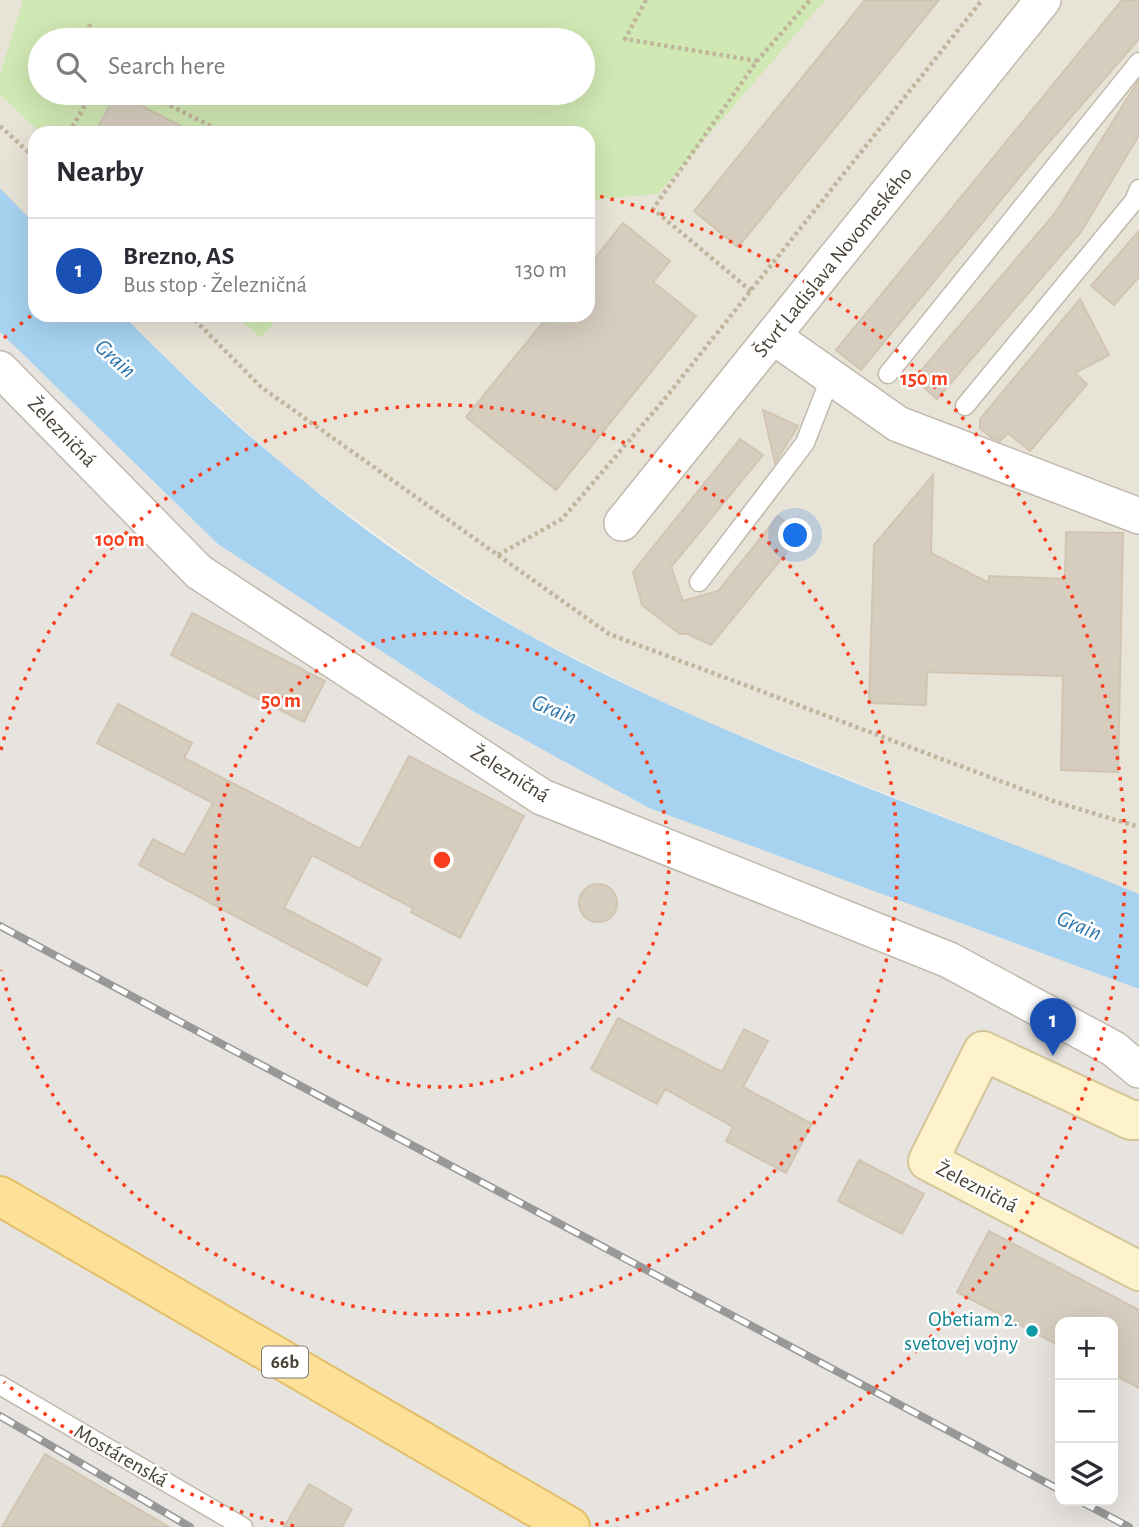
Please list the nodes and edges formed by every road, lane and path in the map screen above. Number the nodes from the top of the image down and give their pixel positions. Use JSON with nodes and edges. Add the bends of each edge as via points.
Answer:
{"nodes":[{"id":1,"x":810,"y":0,"type":"edge"},
{"id":2,"x":982,"y":0,"type":"edge"},
{"id":3,"x":1043,"y":0,"type":"edge"},
{"id":4,"x":644,"y":1,"type":"edge"},
{"id":5,"x":90,"y":24,"type":"dead end"},
{"id":6,"x":89,"y":28,"type":"edge"},
{"id":7,"x":757,"y":61,"type":"junction"},
{"id":8,"x":1139,"y":62,"type":"edge"},
{"id":9,"x":85,"y":105,"type":"edge"},
{"id":10,"x":169,"y":105,"type":"edge"},
{"id":11,"x":0,"y":126,"type":"edge"},
{"id":12,"x":73,"y":126,"type":"edge"},
{"id":13,"x":211,"y":126,"type":"edge"},
{"id":14,"x":28,"y":152,"type":"edge"},
{"id":15,"x":1139,"y":189,"type":"edge"},
{"id":16,"x":751,"y":291,"type":"junction"},
{"id":17,"x":197,"y":322,"type":"edge"},
{"id":18,"x":774,"y":337,"type":"junction"},
{"id":19,"x":0,"y":369,"type":"edge"},
{"id":20,"x":888,"y":374,"type":"dead end"},
{"id":21,"x":831,"y":376,"type":"junction"},
{"id":22,"x":965,"y":406,"type":"dead end"},
{"id":23,"x":1139,"y":516,"type":"edge"},
{"id":24,"x":622,"y":523,"type":"dead end"},
{"id":25,"x":498,"y":555,"type":"junction"},
{"id":26,"x":699,"y":582,"type":"dead end"},
{"id":27,"x":1139,"y":827,"type":"edge"},
{"id":28,"x":1139,"y":1070,"type":"edge"},
{"id":29,"x":1139,"y":1120,"type":"edge"},
{"id":30,"x":0,"y":1196,"type":"edge"},
{"id":31,"x":1139,"y":1271,"type":"edge"},
{"id":32,"x":0,"y":1385,"type":"edge"},
{"id":33,"x":243,"y":1527,"type":"edge"},
{"id":34,"x":570,"y":1527,"type":"edge"}],
"edges":[{"from":1,"to":7,"type":"path"},
{"from":2,"to":16,"type":"path"},
{"from":3,"to":18,"type":"street","name":"Štvrť Ladislava Novomeského"},
{"from":4,"to":7,"type":"path","via":[[625,39]]},
{"from":5,"to":6,"type":"path"},
{"from":7,"to":16,"type":"path","via":[[653,209]]},
{"from":8,"to":20,"type":"lane"},
{"from":9,"to":12,"type":"path"},
{"from":10,"to":13,"type":"path"},
{"from":11,"to":14,"type":"path"},
{"from":15,"to":22,"type":"lane","via":[[1134,201]]},
{"from":16,"to":25,"type":"path","via":[[562,519]]},
{"from":17,"to":25,"type":"path","via":[[261,387]]},
{"from":18,"to":21,"type":"street"},
{"from":18,"to":24,"type":"street","name":"Štvrť Ladislava Novomeského"},
{"from":19,"to":28,"type":"street","name":"Železničná","via":[[199,572],[542,797],[949,960],[1114,1049]]},
{"from":21,"to":23,"type":"street","via":[[898,424]]},
{"from":21,"to":26,"type":"lane","via":[[805,443]]},
{"from":25,"to":27,"type":"path","via":[[608,634],[1056,802]]},
{"from":29,"to":31,"type":"street","name":"Železničná","via":[[983,1051],[928,1161]]},
{"from":30,"to":34,"type":"main road","number":"66b"},
{"from":32,"to":33,"type":"lane","name":"Mostárenská"}]}
